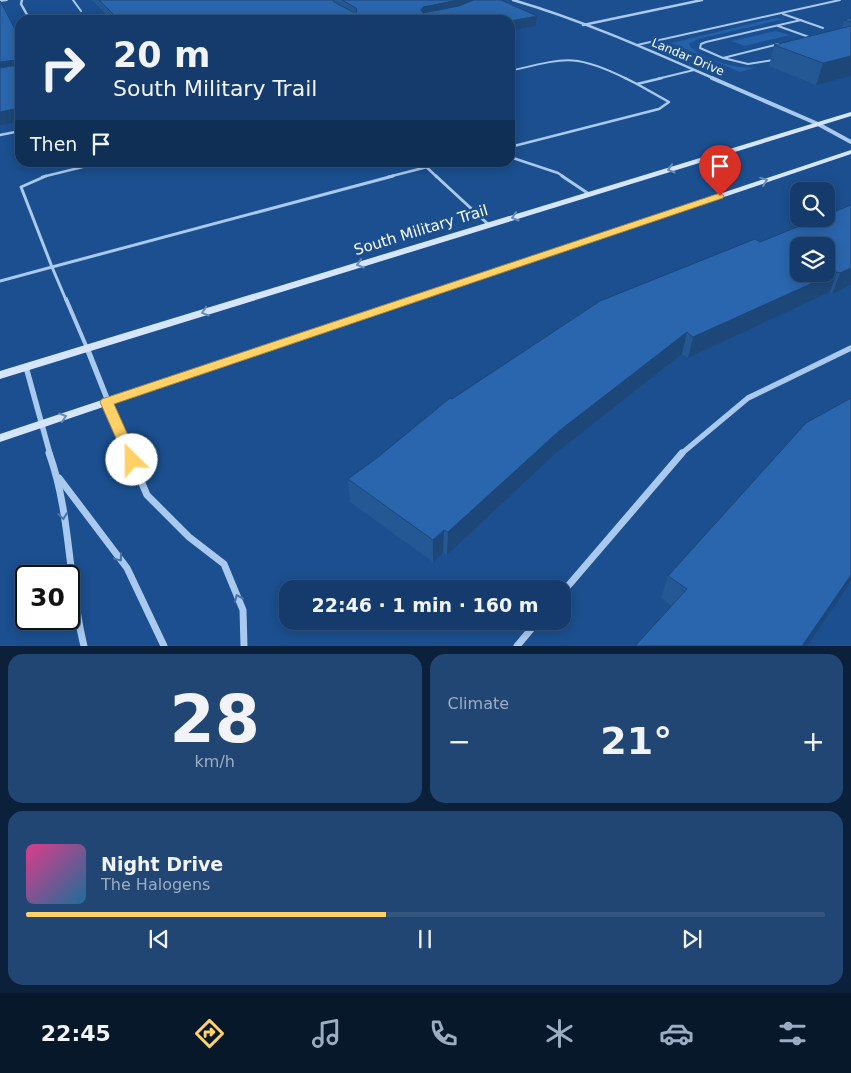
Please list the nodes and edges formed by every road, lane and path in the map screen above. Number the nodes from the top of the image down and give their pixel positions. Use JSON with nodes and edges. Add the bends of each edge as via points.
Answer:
{"nodes":[{"id":1,"x":7,"y":0,"type":"edge"},
{"id":2,"x":22,"y":0,"type":"edge"},
{"id":3,"x":73,"y":0,"type":"edge"},
{"id":4,"x":513,"y":0,"type":"edge"},
{"id":5,"x":702,"y":0,"type":"edge"},
{"id":6,"x":840,"y":0,"type":"edge"},
{"id":7,"x":0,"y":1,"type":"edge"},
{"id":8,"x":81,"y":11,"type":"dead end"},
{"id":9,"x":780,"y":13,"type":"junction"},
{"id":10,"x":27,"y":15,"type":"edge"},
{"id":11,"x":802,"y":20,"type":"junction"},
{"id":12,"x":582,"y":25,"type":"junction"},
{"id":13,"x":778,"y":26,"type":"junction"},
{"id":14,"x":823,"y":28,"type":"dead end"},
{"id":15,"x":809,"y":36,"type":"junction"},
{"id":16,"x":804,"y":38,"type":"edge"},
{"id":17,"x":817,"y":39,"type":"edge"},
{"id":18,"x":787,"y":42,"type":"edge"},
{"id":19,"x":637,"y":45,"type":"junction"},
{"id":20,"x":723,"y":58,"type":"junction"},
{"id":21,"x":776,"y":60,"type":"edge"},
{"id":22,"x":515,"y":70,"type":"edge"},
{"id":23,"x":694,"y":70,"type":"junction"},
{"id":24,"x":637,"y":84,"type":"junction"},
{"id":25,"x":851,"y":114,"type":"edge"},
{"id":26,"x":818,"y":124,"type":"junction"},
{"id":27,"x":15,"y":132,"type":"edge"},
{"id":28,"x":0,"y":135,"type":"edge"},
{"id":29,"x":851,"y":142,"type":"edge"},
{"id":30,"x":515,"y":146,"type":"edge"},
{"id":31,"x":851,"y":152,"type":"edge"},
{"id":32,"x":515,"y":159,"type":"edge"},
{"id":33,"x":82,"y":167,"type":"edge"},
{"id":34,"x":427,"y":167,"type":"joint"},
{"id":35,"x":589,"y":194,"type":"junction"},
{"id":36,"x":489,"y":225,"type":"junction"},
{"id":37,"x":52,"y":266,"type":"junction"},
{"id":38,"x":0,"y":281,"type":"edge"},
{"id":39,"x":87,"y":348,"type":"junction"},
{"id":40,"x":851,"y":348,"type":"edge"},
{"id":41,"x":26,"y":367,"type":"junction"},
{"id":42,"x":0,"y":375,"type":"edge"},
{"id":43,"x":107,"y":402,"type":"junction"},
{"id":44,"x":41,"y":424,"type":"junction"},
{"id":45,"x":0,"y":438,"type":"edge"},
{"id":46,"x":58,"y":477,"type":"junction"},
{"id":47,"x":571,"y":582,"type":"edge"},
{"id":48,"x":530,"y":630,"type":"edge"},
{"id":49,"x":84,"y":646,"type":"edge"},
{"id":50,"x":164,"y":646,"type":"edge"},
{"id":51,"x":244,"y":646,"type":"edge"},
{"id":52,"x":517,"y":646,"type":"edge"}],
"edges":[{"from":1,"to":7,"type":"lane"},
{"from":2,"to":10,"type":"street"},
{"from":3,"to":8,"type":"lane"},
{"from":4,"to":12,"type":"street","name":"Landar Drive","via":[[564,15]]},
{"from":5,"to":12,"type":"street"},
{"from":6,"to":9,"type":"lane"},
{"from":9,"to":11,"type":"lane"},
{"from":9,"to":19,"type":"lane"},
{"from":11,"to":13,"type":"lane"},
{"from":11,"to":14,"type":"lane"},
{"from":12,"to":19,"type":"street","name":"Landar Drive"},
{"from":13,"to":15,"type":"lane"},
{"from":13,"to":20,"type":"lane","via":[[700,46]]},
{"from":15,"to":16,"type":"lane"},
{"from":15,"to":17,"type":"lane"},
{"from":18,"to":20,"type":"lane"},
{"from":19,"to":23,"type":"street","name":"Landar Drive"},
{"from":20,"to":21,"type":"lane","via":[[741,65]]},
{"from":22,"to":24,"type":"lane","via":[[562,59],[580,60],[601,66]]},
{"from":23,"to":24,"type":"lane"},
{"from":23,"to":26,"type":"street","name":"Landar Drive"},
{"from":24,"to":30,"type":"lane","via":[[669,102],[659,108]]},
{"from":25,"to":26,"type":"main road","name":"South Military Trail"},
{"from":26,"to":29,"type":"street","name":"Landar Drive"},
{"from":26,"to":35,"type":"main road","name":"South Military Trail","one_way":true},
{"from":27,"to":28,"type":"lane"},
{"from":43,"to":31,"type":"main road","one_way":true},
{"from":32,"to":35,"type":"lane","via":[[558,173]]},
{"from":33,"to":37,"type":"lane","via":[[34,180],[21,188]]},
{"from":34,"to":36,"type":"lane"},
{"from":34,"to":37,"type":"lane"},
{"from":35,"to":36,"type":"main road","name":"South Military Trail","one_way":true},
{"from":36,"to":39,"type":"main road","name":"South Military Trail","one_way":true},
{"from":37,"to":38,"type":"lane"},
{"from":37,"to":39,"type":"lane"},
{"from":39,"to":41,"type":"main road","name":"South Military Trail"},
{"from":39,"to":43,"type":"street"},
{"from":40,"to":47,"type":"street","via":[[748,398],[685,449]]},
{"from":41,"to":42,"type":"main road","name":"South Military Trail"},
{"from":41,"to":44,"type":"street"},
{"from":44,"to":43,"type":"main road","one_way":true},
{"from":51,"to":43,"type":"street","one_way":true,"via":[[243,610],[224,564],[189,537],[146,495]]},
{"from":44,"to":45,"type":"main road"},
{"from":44,"to":46,"type":"street","via":[[46,448]]},
{"from":46,"to":49,"type":"street","one_way":true,"via":[[75,611]]},
{"from":46,"to":50,"type":"street","one_way":true,"via":[[127,568]]},
{"from":48,"to":52,"type":"street"}]}
